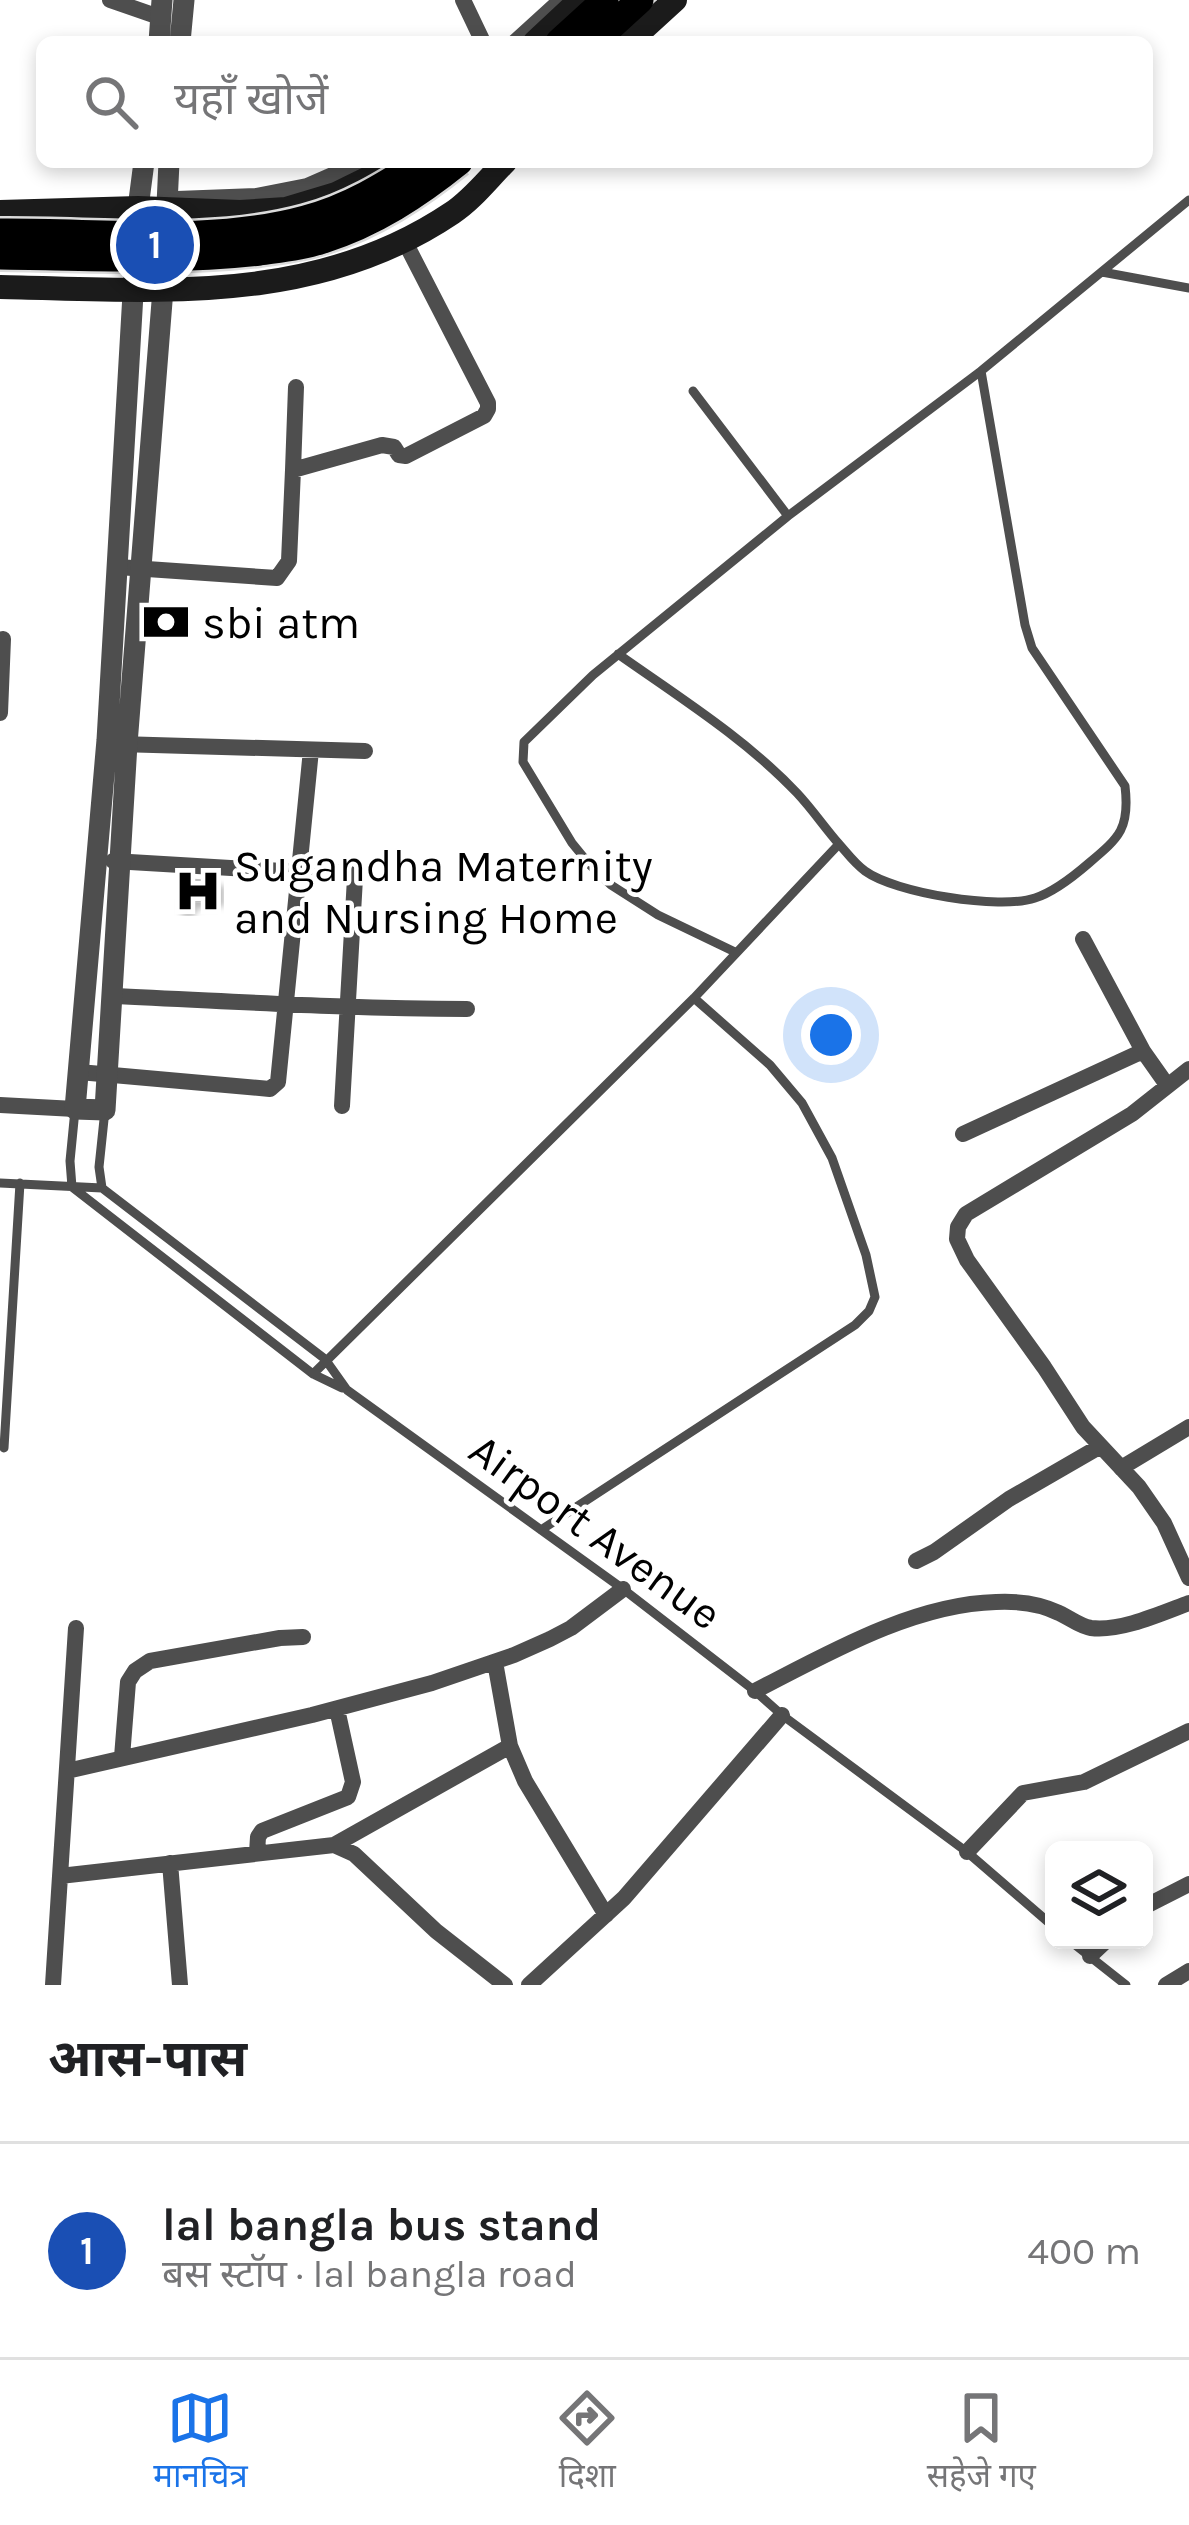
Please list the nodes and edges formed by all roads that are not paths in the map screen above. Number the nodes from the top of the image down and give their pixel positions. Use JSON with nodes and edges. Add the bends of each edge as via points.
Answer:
{"nodes":[{"id":1,"x":110,"y":0,"type":"edge"},
{"id":2,"x":184,"y":0,"type":"edge"},
{"id":3,"x":463,"y":0,"type":"edge"},
{"id":4,"x":560,"y":0,"type":"edge"},
{"id":5,"x":580,"y":0,"type":"edge"},
{"id":6,"x":605,"y":0,"type":"edge"},
{"id":7,"x":640,"y":0,"type":"edge"},
{"id":8,"x":675,"y":0,"type":"edge"},
{"id":9,"x":162,"y":9,"type":"edge"},
{"id":10,"x":181,"y":36,"type":"edge"},
{"id":11,"x":480,"y":36,"type":"edge"},
{"id":12,"x":521,"y":36,"type":"edge"},
{"id":13,"x":542,"y":36,"type":"edge"},
{"id":14,"x":566,"y":36,"type":"edge"},
{"id":15,"x":601,"y":36,"type":"edge"},
{"id":16,"x":636,"y":36,"type":"edge"},
{"id":17,"x":143,"y":168,"type":"edge"},
{"id":18,"x":169,"y":168,"type":"edge"},
{"id":19,"x":348,"y":168,"type":"edge"},
{"id":20,"x":389,"y":168,"type":"edge"},
{"id":21,"x":412,"y":168,"type":"edge"},
{"id":22,"x":451,"y":168,"type":"edge"},
{"id":23,"x":499,"y":168,"type":"edge"},
{"id":24,"x":1189,"y":200,"type":"edge"},
{"id":25,"x":166,"y":205,"type":"junction"},
{"id":26,"x":138,"y":208,"type":"junction"},
{"id":27,"x":0,"y":212,"type":"edge"},
{"id":28,"x":0,"y":232,"type":"edge"},
{"id":29,"x":405,"y":242,"type":"junction"},
{"id":30,"x":0,"y":256,"type":"edge"},
{"id":31,"x":1102,"y":272,"type":"junction"},
{"id":32,"x":0,"y":287,"type":"edge"},
{"id":33,"x":163,"y":289,"type":"junction"},
{"id":34,"x":1189,"y":289,"type":"edge"},
{"id":35,"x":135,"y":290,"type":"junction"},
{"id":36,"x":981,"y":371,"type":"junction"},
{"id":37,"x":296,"y":387,"type":"dead end"},
{"id":38,"x":693,"y":391,"type":"dead end"},
{"id":39,"x":128,"y":422,"type":"junction"},
{"id":40,"x":152,"y":426,"type":"junction"},
{"id":41,"x":293,"y":470,"type":"junction"},
{"id":42,"x":788,"y":517,"type":"junction"},
{"id":43,"x":129,"y":568,"type":"junction"},
{"id":44,"x":3,"y":639,"type":"edge"},
{"id":45,"x":618,"y":654,"type":"junction"},
{"id":46,"x":0,"y":713,"type":"edge"},
{"id":47,"x":117,"y":744,"type":"junction"},
{"id":48,"x":311,"y":750,"type":"junction"},
{"id":49,"x":365,"y":752,"type":"dead end"},
{"id":50,"x":838,"y":844,"type":"junction"},
{"id":51,"x":97,"y":861,"type":"junction"},
{"id":52,"x":121,"y":861,"type":"junction"},
{"id":53,"x":299,"y":872,"type":"junction"},
{"id":54,"x":1083,"y":938,"type":"dead end"},
{"id":55,"x":735,"y":952,"type":"junction"},
{"id":56,"x":112,"y":996,"type":"junction"},
{"id":57,"x":694,"y":998,"type":"junction"},
{"id":58,"x":286,"y":1004,"type":"junction"},
{"id":59,"x":349,"y":1009,"type":"junction"},
{"id":60,"x":467,"y":1009,"type":"dead end"},
{"id":61,"x":1144,"y":1051,"type":"junction"},
{"id":62,"x":1189,"y":1069,"type":"edge"},
{"id":63,"x":79,"y":1072,"type":"junction"},
{"id":64,"x":108,"y":1075,"type":"junction"},
{"id":65,"x":1167,"y":1085,"type":"junction"},
{"id":66,"x":0,"y":1105,"type":"edge"},
{"id":67,"x":343,"y":1106,"type":"dead end"},
{"id":68,"x":75,"y":1109,"type":"junction"},
{"id":69,"x":105,"y":1110,"type":"junction"},
{"id":70,"x":963,"y":1134,"type":"dead end"},
{"id":71,"x":0,"y":1183,"type":"edge"},
{"id":72,"x":20,"y":1183,"type":"junction"},
{"id":73,"x":72,"y":1187,"type":"junction"},
{"id":74,"x":102,"y":1188,"type":"junction"},
{"id":75,"x":325,"y":1359,"type":"junction"},
{"id":76,"x":313,"y":1374,"type":"junction"},
{"id":77,"x":347,"y":1390,"type":"junction"},
{"id":78,"x":1189,"y":1427,"type":"edge"},
{"id":79,"x":1099,"y":1447,"type":"junction"},
{"id":80,"x":4,"y":1448,"type":"dead end"},
{"id":81,"x":1121,"y":1468,"type":"junction"},
{"id":82,"x":542,"y":1530,"type":"junction"},
{"id":83,"x":916,"y":1561,"type":"dead end"},
{"id":84,"x":1189,"y":1578,"type":"edge"},
{"id":85,"x":623,"y":1589,"type":"junction"},
{"id":86,"x":1189,"y":1604,"type":"edge"},
{"id":87,"x":76,"y":1628,"type":"dead end"},
{"id":88,"x":303,"y":1637,"type":"dead end"},
{"id":89,"x":495,"y":1662,"type":"junction"},
{"id":90,"x":755,"y":1690,"type":"junction"},
{"id":91,"x":337,"y":1708,"type":"junction"},
{"id":92,"x":782,"y":1715,"type":"junction"},
{"id":93,"x":1189,"y":1731,"type":"edge"},
{"id":94,"x":510,"y":1746,"type":"junction"},
{"id":95,"x":122,"y":1757,"type":"junction"},
{"id":96,"x":67,"y":1771,"type":"junction"},
{"id":97,"x":334,"y":1845,"type":"junction"},
{"id":98,"x":967,"y":1852,"type":"junction"},
{"id":99,"x":257,"y":1853,"type":"junction"},
{"id":100,"x":170,"y":1863,"type":"junction"},
{"id":101,"x":61,"y":1876,"type":"junction"},
{"id":102,"x":1189,"y":1884,"type":"edge"},
{"id":103,"x":1153,"y":1902,"type":"edge"},
{"id":104,"x":606,"y":1915,"type":"junction"},
{"id":105,"x":1045,"y":1919,"type":"edge"},
{"id":106,"x":1081,"y":1949,"type":"edge"},
{"id":107,"x":1097,"y":1949,"type":"edge"},
{"id":108,"x":1090,"y":1956,"type":"junction"},
{"id":109,"x":1189,"y":1971,"type":"edge"},
{"id":110,"x":53,"y":1985,"type":"edge"},
{"id":111,"x":179,"y":1985,"type":"edge"},
{"id":112,"x":505,"y":1985,"type":"edge"},
{"id":113,"x":529,"y":1985,"type":"edge"},
{"id":114,"x":1126,"y":1985,"type":"edge"},
{"id":115,"x":1166,"y":1985,"type":"edge"}],
"edges":[{"from":1,"to":9,"type":"street"},
{"from":2,"to":10,"type":"street"},
{"from":3,"to":11,"type":"street"},
{"from":4,"to":12,"type":"street"},
{"from":5,"to":13,"type":"main road"},
{"from":6,"to":14,"type":"highway"},
{"from":7,"to":15,"type":"highway"},
{"from":8,"to":16,"type":"main road"},
{"from":17,"to":26,"type":"street"},
{"from":18,"to":25,"type":"street"},
{"from":19,"to":25,"type":"street","via":[[307,186]]},
{"from":20,"to":25,"type":"main road","via":[[286,209]]},
{"from":21,"to":28,"type":"highway","bridge":true,"via":[[336,209],[274,226]]},
{"from":22,"to":30,"type":"highway","bridge":true,"via":[[358,227],[288,249],[174,258]]},
{"from":23,"to":29,"type":"main road","via":[[457,210]]},
{"from":24,"to":31,"type":"lane"},
{"from":25,"to":26,"type":"main road"},
{"from":25,"to":33,"type":"street"},
{"from":26,"to":27,"type":"main road"},
{"from":26,"to":35,"type":"street"},
{"from":29,"to":33,"type":"main road","via":[[258,286]]},
{"from":29,"to":41,"type":"street","via":[[488,409],[406,456],[382,445]]},
{"from":31,"to":34,"type":"lane"},
{"from":31,"to":36,"type":"lane"},
{"from":32,"to":35,"type":"main road"},
{"from":33,"to":35,"type":"main road"},
{"from":33,"to":40,"type":"street"},
{"from":35,"to":39,"type":"street"},
{"from":36,"to":42,"type":"lane"},
{"from":36,"to":50,"type":"lane","via":[[1032,647],[1125,786],[1126,821],[1118,839],[1074,876],[1036,898],[1002,904],[892,884]]},
{"from":37,"to":41,"type":"street"},
{"from":38,"to":42,"type":"lane"},
{"from":39,"to":40,"type":"street"},
{"from":39,"to":43,"type":"street"},
{"from":40,"to":43,"type":"street"},
{"from":41,"to":43,"type":"street","via":[[289,561],[278,578]]},
{"from":42,"to":45,"type":"lane"},
{"from":43,"to":47,"type":"street"},
{"from":44,"to":46,"type":"street"},
{"from":45,"to":50,"type":"lane","via":[[774,772]]},
{"from":45,"to":55,"type":"lane","via":[[533,730],[523,762],[572,844],[610,885]]},
{"from":47,"to":48,"type":"street"},
{"from":47,"to":51,"type":"street"},
{"from":47,"to":52,"type":"street"},
{"from":48,"to":49,"type":"street"},
{"from":48,"to":53,"type":"street"},
{"from":50,"to":55,"type":"lane"},
{"from":51,"to":52,"type":"street"},
{"from":51,"to":63,"type":"street"},
{"from":52,"to":53,"type":"street"},
{"from":52,"to":56,"type":"street"},
{"from":53,"to":58,"type":"street"},
{"from":53,"to":59,"type":"street","via":[[355,878]]},
{"from":54,"to":61,"type":"street"},
{"from":55,"to":57,"type":"lane"},
{"from":56,"to":58,"type":"street"},
{"from":56,"to":64,"type":"street"},
{"from":57,"to":75,"type":"lane"},
{"from":57,"to":82,"type":"lane","via":[[802,1103],[832,1158],[875,1297],[855,1324]]},
{"from":58,"to":59,"type":"street"},
{"from":58,"to":64,"type":"street","via":[[278,1082],[270,1089]]},
{"from":59,"to":60,"type":"street"},
{"from":59,"to":67,"type":"street"},
{"from":61,"to":65,"type":"street"},
{"from":61,"to":70,"type":"street"},
{"from":62,"to":65,"type":"street"},
{"from":63,"to":64,"type":"street"},
{"from":63,"to":68,"type":"street"},
{"from":64,"to":69,"type":"street"},
{"from":65,"to":79,"type":"street","via":[[966,1214],[958,1227],[967,1260]]},
{"from":66,"to":68,"type":"street"},
{"from":68,"to":69,"type":"street"},
{"from":68,"to":73,"type":"lane"},
{"from":69,"to":74,"type":"lane"},
{"from":71,"to":72,"type":"lane"},
{"from":72,"to":73,"type":"lane"},
{"from":72,"to":80,"type":"lane"},
{"from":73,"to":74,"type":"lane"},
{"from":73,"to":76,"type":"lane"},
{"from":74,"to":75,"type":"lane","name":"Airport Avenue"},
{"from":75,"to":76,"type":"lane"},
{"from":75,"to":77,"type":"lane","name":"Airport Avenue"},
{"from":76,"to":77,"type":"lane"},
{"from":77,"to":82,"type":"lane","name":"Airport Avenue"},
{"from":78,"to":81,"type":"street"},
{"from":79,"to":81,"type":"street"},
{"from":79,"to":83,"type":"street"},
{"from":81,"to":84,"type":"street","via":[[1164,1522]]},
{"from":82,"to":85,"type":"lane","name":"Airport Avenue"},
{"from":85,"to":89,"type":"street","via":[[571,1628]]},
{"from":85,"to":90,"type":"lane","name":"Airport Avenue"},
{"from":86,"to":90,"type":"street","via":[[1110,1629],[1031,1603],[961,1605],[870,1634]]},
{"from":87,"to":96,"type":"street"},
{"from":88,"to":95,"type":"street","via":[[150,1661],[128,1682]]},
{"from":89,"to":91,"type":"street"},
{"from":89,"to":94,"type":"street"},
{"from":90,"to":92,"type":"lane","name":"Airport Avenue"},
{"from":91,"to":95,"type":"street"},
{"from":91,"to":99,"type":"street","via":[[353,1782],[348,1798],[262,1831]]},
{"from":92,"to":98,"type":"lane","name":"Airport Avenue"},
{"from":92,"to":104,"type":"street"},
{"from":93,"to":98,"type":"street","via":[[1084,1782],[1022,1793]]},
{"from":94,"to":97,"type":"street"},
{"from":94,"to":104,"type":"street"},
{"from":95,"to":96,"type":"street"},
{"from":96,"to":101,"type":"street"},
{"from":97,"to":99,"type":"street"},
{"from":97,"to":112,"type":"street","via":[[355,1854]]},
{"from":98,"to":105,"type":"lane","name":"Airport Avenue"},
{"from":99,"to":100,"type":"street"},
{"from":100,"to":101,"type":"street"},
{"from":100,"to":111,"type":"street"},
{"from":101,"to":110,"type":"street"},
{"from":102,"to":103,"type":"street"},
{"from":104,"to":113,"type":"street"},
{"from":106,"to":108,"type":"lane"},
{"from":107,"to":108,"type":"street"},
{"from":108,"to":114,"type":"lane"},
{"from":109,"to":115,"type":"street"}]}
